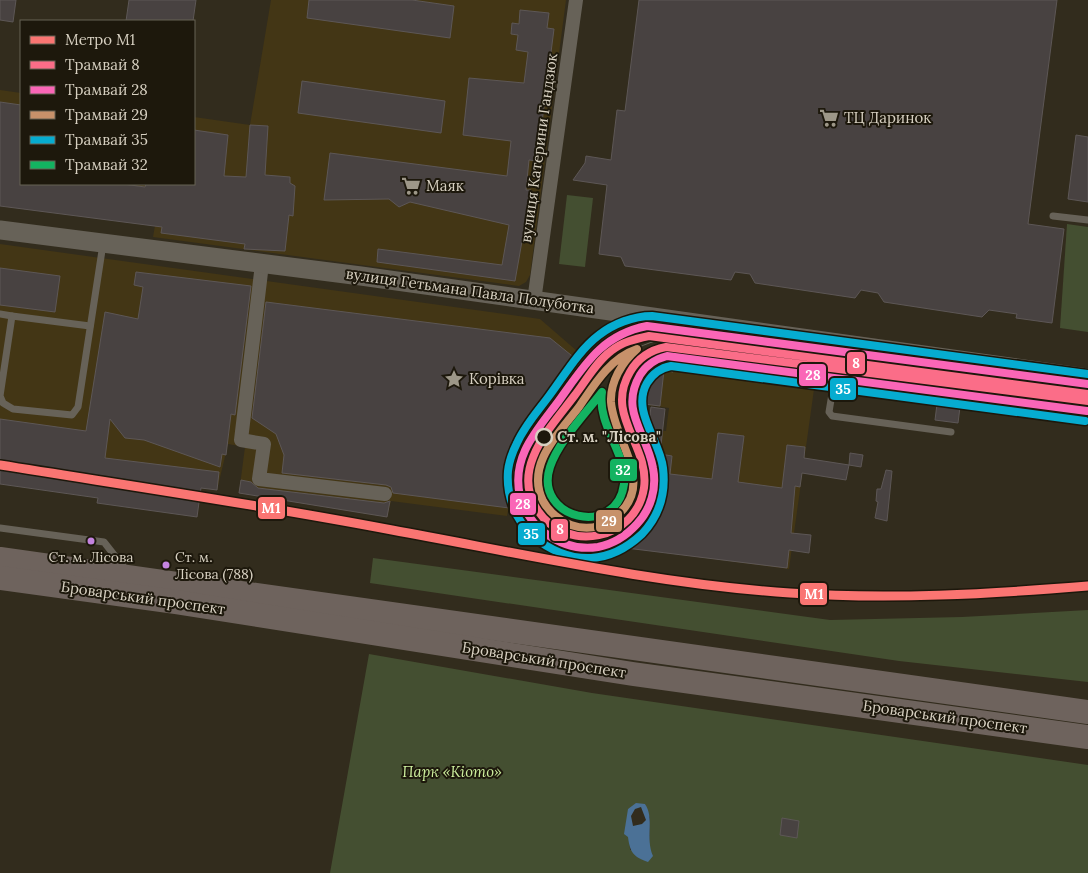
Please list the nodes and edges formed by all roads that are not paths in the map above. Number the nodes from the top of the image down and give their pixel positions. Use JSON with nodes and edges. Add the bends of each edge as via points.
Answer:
{"nodes":[{"id":1,"x":576,"y":0,"type":"edge"},
{"id":2,"x":1053,"y":216,"type":"dead end"},
{"id":3,"x":1088,"y":220,"type":"edge"},
{"id":4,"x":0,"y":230,"type":"edge"},
{"id":5,"x":103,"y":243,"type":"junction"},
{"id":6,"x":262,"y":264,"type":"junction"},
{"id":7,"x":534,"y":301,"type":"junction"},
{"id":8,"x":0,"y":314,"type":"edge"},
{"id":9,"x":12,"y":316,"type":"junction"},
{"id":10,"x":90,"y":326,"type":"junction"},
{"id":11,"x":840,"y":345,"type":"junction"},
{"id":12,"x":1088,"y":378,"type":"edge"},
{"id":13,"x":951,"y":432,"type":"dead end"},
{"id":14,"x":385,"y":494,"type":"dead end"},
{"id":15,"x":0,"y":528,"type":"edge"},
{"id":16,"x":0,"y":559,"type":"edge"},
{"id":17,"x":131,"y":576,"type":"junction"},
{"id":18,"x":0,"y":578,"type":"edge"},
{"id":19,"x":1088,"y":712,"type":"edge"},
{"id":20,"x":1088,"y":737,"type":"edge"}],
"edges":[{"from":1,"to":7,"type":"street","name":"вулиця Катерини Гандзюк"},
{"from":2,"to":3,"type":"lane"},
{"from":4,"to":5,"type":"street","name":"вулиця Гетьмана Павла Полуботка"},
{"from":5,"to":6,"type":"street","name":"вулиця Гетьмана Павла Полуботка"},
{"from":5,"to":10,"type":"lane"},
{"from":6,"to":7,"type":"street","name":"вулиця Гетьмана Павла Полуботка"},
{"from":6,"to":14,"type":"street","via":[[242,440],[264,444],[258,479]]},
{"from":7,"to":11,"type":"street","name":"вулиця Гетьмана Павла Полуботка"},
{"from":8,"to":9,"type":"lane"},
{"from":9,"to":10,"type":"lane"},
{"from":9,"to":10,"type":"lane","via":[[0,396],[13,409],[68,415],[76,412]]},
{"from":11,"to":12,"type":"street","name":"вулиця Гетьмана Павла Полуботка"},
{"from":11,"to":13,"type":"lane","via":[[830,415]]},
{"from":15,"to":17,"type":"lane","via":[[104,542]]},
{"from":16,"to":17,"type":"highway","name":"Броварський проспект"},
{"from":17,"to":19,"type":"highway","name":"Броварський проспект"},
{"from":18,"to":20,"type":"highway","name":"Броварський проспект","via":[[176,602],[633,674]]}]}
